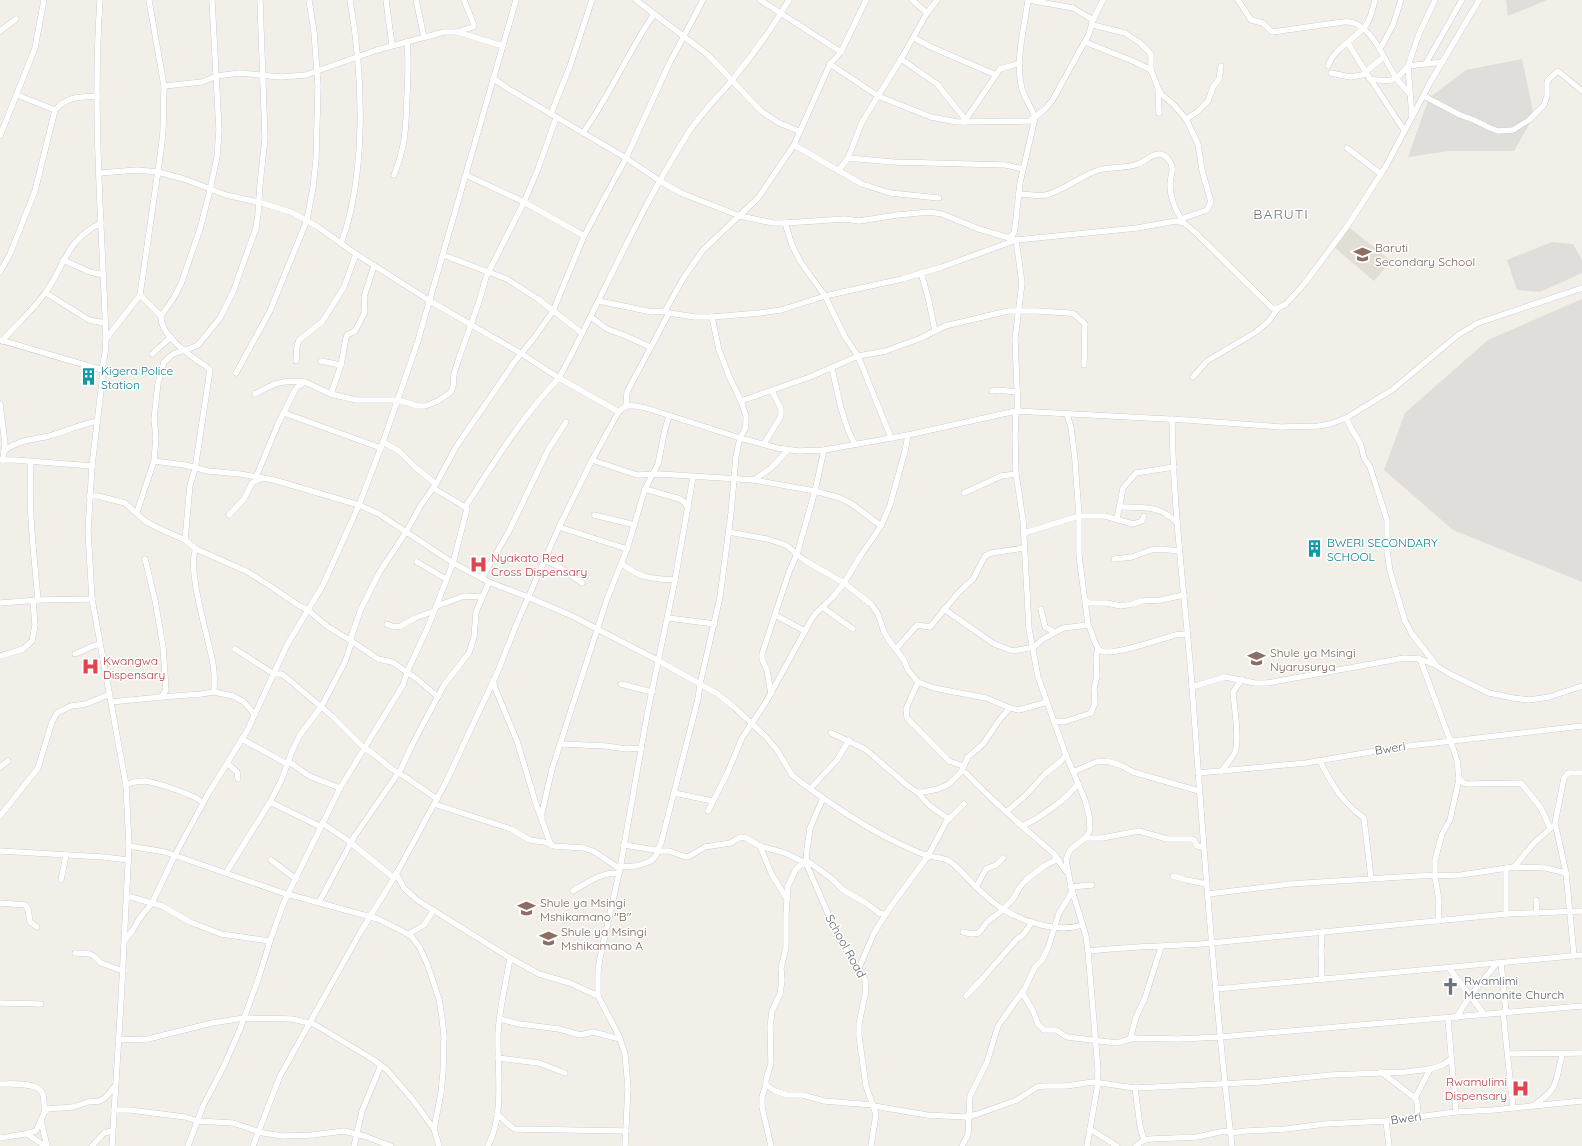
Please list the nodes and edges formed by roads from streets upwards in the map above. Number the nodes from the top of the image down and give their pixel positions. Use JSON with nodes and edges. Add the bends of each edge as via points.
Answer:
{"nodes":[{"id":1,"x":44,"y":0,"type":"edge"},
{"id":2,"x":100,"y":0,"type":"edge"},
{"id":3,"x":149,"y":0,"type":"edge"},
{"id":4,"x":212,"y":0,"type":"edge"},
{"id":5,"x":260,"y":0,"type":"edge"},
{"id":6,"x":308,"y":0,"type":"edge"},
{"id":7,"x":350,"y":0,"type":"edge"},
{"id":8,"x":386,"y":0,"type":"edge"},
{"id":9,"x":416,"y":0,"type":"edge"},
{"id":10,"x":464,"y":0,"type":"edge"},
{"id":11,"x":516,"y":0,"type":"edge"},
{"id":12,"x":592,"y":0,"type":"edge"},
{"id":13,"x":636,"y":0,"type":"edge"},
{"id":14,"x":703,"y":0,"type":"edge"},
{"id":15,"x":760,"y":0,"type":"edge"},
{"id":16,"x":789,"y":0,"type":"edge"},
{"id":17,"x":866,"y":0,"type":"edge"},
{"id":18,"x":912,"y":0,"type":"edge"},
{"id":19,"x":937,"y":0,"type":"edge"},
{"id":20,"x":1029,"y":0,"type":"edge"},
{"id":21,"x":1103,"y":0,"type":"edge"},
{"id":22,"x":1238,"y":0,"type":"edge"},
{"id":23,"x":1376,"y":0,"type":"edge"},
{"id":24,"x":1401,"y":0,"type":"edge"},
{"id":25,"x":1435,"y":0,"type":"edge"},
{"id":26,"x":1462,"y":0,"type":"edge"},
{"id":27,"x":1479,"y":0,"type":"edge"},
{"id":28,"x":781,"y":13,"type":"junction"},
{"id":29,"x":927,"y":13,"type":"junction"},
{"id":30,"x":654,"y":14,"type":"junction"},
{"id":31,"x":16,"y":19,"type":"dead end"},
{"id":32,"x":1093,"y":23,"type":"junction"},
{"id":33,"x":1363,"y":29,"type":"junction"},
{"id":34,"x":0,"y":31,"type":"edge"},
{"id":35,"x":457,"y":32,"type":"junction"},
{"id":36,"x":683,"y":36,"type":"junction"},
{"id":37,"x":424,"y":37,"type":"junction"},
{"id":38,"x":914,"y":38,"type":"junction"},
{"id":39,"x":407,"y":42,"type":"junction"},
{"id":40,"x":1085,"y":42,"type":"junction"},
{"id":41,"x":1348,"y":43,"type":"junction"},
{"id":42,"x":392,"y":45,"type":"junction"},
{"id":43,"x":503,"y":46,"type":"junction"},
{"id":44,"x":1380,"y":49,"type":"junction"},
{"id":45,"x":841,"y":52,"type":"junction"},
{"id":46,"x":357,"y":56,"type":"junction"},
{"id":47,"x":1384,"y":56,"type":"junction"},
{"id":48,"x":901,"y":59,"type":"junction"},
{"id":49,"x":1443,"y":62,"type":"junction"},
{"id":50,"x":1020,"y":63,"type":"junction"},
{"id":51,"x":1426,"y":63,"type":"junction"},
{"id":52,"x":830,"y":64,"type":"junction"},
{"id":53,"x":1221,"y":66,"type":"dead end"},
{"id":54,"x":1328,"y":66,"type":"dead end"},
{"id":55,"x":1408,"y":66,"type":"junction"},
{"id":56,"x":1151,"y":70,"type":"junction"},
{"id":57,"x":318,"y":72,"type":"junction"},
{"id":58,"x":1331,"y":73,"type":"dead end"},
{"id":59,"x":263,"y":75,"type":"junction"},
{"id":60,"x":996,"y":75,"type":"junction"},
{"id":61,"x":1367,"y":75,"type":"junction"},
{"id":62,"x":217,"y":76,"type":"junction"},
{"id":63,"x":493,"y":78,"type":"junction"},
{"id":64,"x":1397,"y":79,"type":"junction"},
{"id":65,"x":733,"y":80,"type":"junction"},
{"id":66,"x":164,"y":86,"type":"junction"},
{"id":67,"x":1158,"y":88,"type":"junction"},
{"id":68,"x":1582,"y":91,"type":"edge"},
{"id":69,"x":1410,"y":94,"type":"junction"},
{"id":70,"x":17,"y":95,"type":"junction"},
{"id":71,"x":97,"y":96,"type":"junction"},
{"id":72,"x":878,"y":96,"type":"junction"},
{"id":73,"x":1424,"y":96,"type":"junction"},
{"id":74,"x":55,"y":110,"type":"junction"},
{"id":75,"x":1159,"y":113,"type":"dead end"},
{"id":76,"x":553,"y":116,"type":"junction"},
{"id":77,"x":1412,"y":117,"type":"junction"},
{"id":78,"x":1035,"y":118,"type":"junction"},
{"id":79,"x":1186,"y":119,"type":"junction"},
{"id":80,"x":964,"y":121,"type":"junction"},
{"id":81,"x":799,"y":130,"type":"junction"},
{"id":82,"x":1404,"y":130,"type":"junction"},
{"id":83,"x":583,"y":133,"type":"junction"},
{"id":84,"x":0,"y":136,"type":"edge"},
{"id":85,"x":794,"y":145,"type":"junction"},
{"id":86,"x":1348,"y":148,"type":"dead end"},
{"id":87,"x":626,"y":158,"type":"junction"},
{"id":88,"x":848,"y":158,"type":"junction"},
{"id":89,"x":1024,"y":169,"type":"junction"},
{"id":90,"x":838,"y":171,"type":"junction"},
{"id":91,"x":158,"y":172,"type":"junction"},
{"id":92,"x":100,"y":173,"type":"junction"},
{"id":93,"x":1380,"y":174,"type":"junction"},
{"id":94,"x":394,"y":175,"type":"dead end"},
{"id":95,"x":466,"y":175,"type":"junction"},
{"id":96,"x":660,"y":181,"type":"junction"},
{"id":97,"x":210,"y":190,"type":"junction"},
{"id":98,"x":1018,"y":194,"type":"junction"},
{"id":99,"x":939,"y":198,"type":"dead end"},
{"id":100,"x":258,"y":202,"type":"junction"},
{"id":101,"x":524,"y":202,"type":"junction"},
{"id":102,"x":740,"y":216,"type":"junction"},
{"id":103,"x":307,"y":220,"type":"junction"},
{"id":104,"x":1183,"y":221,"type":"junction"},
{"id":105,"x":101,"y":222,"type":"junction"},
{"id":106,"x":785,"y":223,"type":"junction"},
{"id":107,"x":584,"y":236,"type":"junction"},
{"id":108,"x":1009,"y":238,"type":"junction"},
{"id":109,"x":1016,"y":240,"type":"junction"},
{"id":110,"x":341,"y":244,"type":"junction"},
{"id":111,"x":356,"y":254,"type":"junction"},
{"id":112,"x":443,"y":255,"type":"junction"},
{"id":113,"x":63,"y":260,"type":"junction"},
{"id":114,"x":374,"y":266,"type":"junction"},
{"id":115,"x":0,"y":272,"type":"edge"},
{"id":116,"x":488,"y":272,"type":"junction"},
{"id":117,"x":921,"y":273,"type":"junction"},
{"id":118,"x":103,"y":275,"type":"junction"},
{"id":119,"x":1582,"y":288,"type":"edge"},
{"id":120,"x":46,"y":293,"type":"junction"},
{"id":121,"x":140,"y":295,"type":"junction"},
{"id":122,"x":824,"y":296,"type":"junction"},
{"id":123,"x":430,"y":301,"type":"junction"},
{"id":124,"x":599,"y":302,"type":"junction"},
{"id":125,"x":1278,"y":308,"type":"junction"},
{"id":126,"x":553,"y":310,"type":"junction"},
{"id":127,"x":1018,"y":310,"type":"junction"},
{"id":128,"x":667,"y":312,"type":"junction"},
{"id":129,"x":161,"y":316,"type":"junction"},
{"id":130,"x":591,"y":317,"type":"junction"},
{"id":131,"x":712,"y":317,"type":"junction"},
{"id":132,"x":105,"y":323,"type":"junction"},
{"id":133,"x":470,"y":324,"type":"junction"},
{"id":134,"x":935,"y":331,"type":"junction"},
{"id":135,"x":582,"y":333,"type":"junction"},
{"id":136,"x":171,"y":337,"type":"junction"},
{"id":137,"x":106,"y":339,"type":"junction"},
{"id":138,"x":1,"y":340,"type":"edge"},
{"id":139,"x":650,"y":347,"type":"junction"},
{"id":140,"x":185,"y":351,"type":"junction"},
{"id":141,"x":152,"y":354,"type":"dead end"},
{"id":142,"x":522,"y":354,"type":"junction"},
{"id":143,"x":858,"y":356,"type":"junction"},
{"id":144,"x":296,"y":361,"type":"dead end"},
{"id":145,"x":322,"y":361,"type":"dead end"},
{"id":146,"x":341,"y":365,"type":"junction"},
{"id":147,"x":1084,"y":365,"type":"dead end"},
{"id":148,"x":832,"y":368,"type":"junction"},
{"id":149,"x":102,"y":370,"type":"junction"},
{"id":150,"x":236,"y":373,"type":"dead end"},
{"id":151,"x":1193,"y":377,"type":"dead end"},
{"id":152,"x":559,"y":378,"type":"junction"},
{"id":153,"x":305,"y":382,"type":"junction"},
{"id":154,"x":772,"y":391,"type":"junction"},
{"id":155,"x":992,"y":391,"type":"dead end"},
{"id":156,"x":1017,"y":392,"type":"junction"},
{"id":157,"x":255,"y":394,"type":"dead end"},
{"id":158,"x":331,"y":394,"type":"junction"},
{"id":159,"x":398,"y":400,"type":"junction"},
{"id":160,"x":741,"y":401,"type":"junction"},
{"id":161,"x":0,"y":404,"type":"edge"},
{"id":162,"x":626,"y":406,"type":"junction"},
{"id":163,"x":1017,"y":411,"type":"junction"},
{"id":164,"x":284,"y":412,"type":"junction"},
{"id":165,"x":619,"y":412,"type":"junction"},
{"id":166,"x":1067,"y":414,"type":"junction"},
{"id":167,"x":669,"y":416,"type":"junction"},
{"id":168,"x":1346,"y":418,"type":"junction"},
{"id":169,"x":1172,"y":419,"type":"junction"},
{"id":170,"x":97,"y":422,"type":"junction"},
{"id":171,"x":566,"y":422,"type":"dead end"},
{"id":172,"x":908,"y":435,"type":"junction"},
{"id":173,"x":740,"y":438,"type":"junction"},
{"id":174,"x":891,"y":438,"type":"junction"},
{"id":175,"x":383,"y":442,"type":"junction"},
{"id":176,"x":764,"y":444,"type":"junction"},
{"id":177,"x":855,"y":444,"type":"junction"},
{"id":178,"x":381,"y":448,"type":"junction"},
{"id":179,"x":788,"y":450,"type":"junction"},
{"id":180,"x":824,"y":450,"type":"junction"},
{"id":181,"x":4,"y":451,"type":"junction"},
{"id":182,"x":2,"y":460,"type":"edge"},
{"id":183,"x":592,"y":460,"type":"junction"},
{"id":184,"x":154,"y":461,"type":"junction"},
{"id":185,"x":32,"y":462,"type":"junction"},
{"id":186,"x":92,"y":466,"type":"junction"},
{"id":187,"x":1174,"y":467,"type":"junction"},
{"id":188,"x":195,"y":469,"type":"junction"},
{"id":189,"x":654,"y":474,"type":"junction"},
{"id":190,"x":1016,"y":474,"type":"junction"},
{"id":191,"x":693,"y":477,"type":"junction"},
{"id":192,"x":259,"y":478,"type":"junction"},
{"id":193,"x":733,"y":479,"type":"junction"},
{"id":194,"x":754,"y":480,"type":"junction"},
{"id":195,"x":435,"y":486,"type":"junction"},
{"id":196,"x":645,"y":489,"type":"junction"},
{"id":197,"x":815,"y":491,"type":"junction"},
{"id":198,"x":964,"y":493,"type":"dead end"},
{"id":199,"x":89,"y":496,"type":"junction"},
{"id":200,"x":359,"y":504,"type":"junction"},
{"id":201,"x":1121,"y":506,"type":"junction"},
{"id":202,"x":466,"y":507,"type":"junction"},
{"id":203,"x":688,"y":508,"type":"junction"},
{"id":204,"x":137,"y":512,"type":"junction"},
{"id":205,"x":229,"y":515,"type":"dead end"},
{"id":206,"x":594,"y":515,"type":"dead end"},
{"id":207,"x":1079,"y":516,"type":"junction"},
{"id":208,"x":1144,"y":516,"type":"dead end"},
{"id":209,"x":1118,"y":519,"type":"junction"},
{"id":210,"x":1177,"y":524,"type":"junction"},
{"id":211,"x":635,"y":525,"type":"junction"},
{"id":212,"x":882,"y":526,"type":"junction"},
{"id":213,"x":559,"y":527,"type":"junction"},
{"id":214,"x":406,"y":532,"type":"junction"},
{"id":215,"x":729,"y":532,"type":"junction"},
{"id":216,"x":1024,"y":533,"type":"junction"},
{"id":217,"x":185,"y":540,"type":"junction"},
{"id":218,"x":1024,"y":548,"type":"junction"},
{"id":219,"x":196,"y":549,"type":"junction"},
{"id":220,"x":627,"y":549,"type":"junction"},
{"id":221,"x":1179,"y":551,"type":"junction"},
{"id":222,"x":797,"y":554,"type":"junction"},
{"id":223,"x":145,"y":559,"type":"dead end"},
{"id":224,"x":1114,"y":559,"type":"dead end"},
{"id":225,"x":545,"y":560,"type":"junction"},
{"id":226,"x":417,"y":562,"type":"dead end"},
{"id":227,"x":453,"y":563,"type":"junction"},
{"id":228,"x":622,"y":564,"type":"junction"},
{"id":229,"x":482,"y":578,"type":"junction"},
{"id":230,"x":446,"y":579,"type":"junction"},
{"id":231,"x":675,"y":580,"type":"junction"},
{"id":232,"x":489,"y":582,"type":"junction"},
{"id":233,"x":582,"y":583,"type":"dead end"},
{"id":234,"x":844,"y":583,"type":"junction"},
{"id":235,"x":1184,"y":595,"type":"junction"},
{"id":236,"x":482,"y":597,"type":"junction"},
{"id":237,"x":528,"y":597,"type":"junction"},
{"id":238,"x":92,"y":599,"type":"junction"},
{"id":239,"x":1085,"y":599,"type":"junction"},
{"id":240,"x":35,"y":600,"type":"junction"},
{"id":241,"x":0,"y":603,"type":"edge"},
{"id":242,"x":822,"y":607,"type":"junction"},
{"id":243,"x":436,"y":609,"type":"junction"},
{"id":244,"x":944,"y":609,"type":"junction"},
{"id":245,"x":1041,"y":609,"type":"dead end"},
{"id":246,"x":308,"y":610,"type":"junction"},
{"id":247,"x":775,"y":615,"type":"junction"},
{"id":248,"x":668,"y":618,"type":"junction"},
{"id":249,"x":387,"y":624,"type":"dead end"},
{"id":250,"x":714,"y":624,"type":"junction"},
{"id":251,"x":1088,"y":625,"type":"junction"},
{"id":252,"x":853,"y":629,"type":"dead end"},
{"id":253,"x":598,"y":630,"type":"junction"},
{"id":254,"x":805,"y":631,"type":"junction"},
{"id":255,"x":1055,"y":632,"type":"junction"},
{"id":256,"x":1187,"y":634,"type":"junction"},
{"id":257,"x":351,"y":640,"type":"junction"},
{"id":258,"x":100,"y":644,"type":"junction"},
{"id":259,"x":1034,"y":647,"type":"junction"},
{"id":260,"x":1098,"y":648,"type":"junction"},
{"id":261,"x":235,"y":649,"type":"dead end"},
{"id":262,"x":896,"y":649,"type":"junction"},
{"id":263,"x":75,"y":654,"type":"dead end"},
{"id":264,"x":0,"y":656,"type":"edge"},
{"id":265,"x":1420,"y":659,"type":"junction"},
{"id":266,"x":659,"y":661,"type":"junction"},
{"id":267,"x":1437,"y":666,"type":"junction"},
{"id":268,"x":406,"y":672,"type":"junction"},
{"id":269,"x":274,"y":674,"type":"junction"},
{"id":270,"x":493,"y":679,"type":"junction"},
{"id":271,"x":1242,"y":679,"type":"junction"},
{"id":272,"x":918,"y":682,"type":"junction"},
{"id":273,"x":621,"y":684,"type":"dead end"},
{"id":274,"x":700,"y":684,"type":"junction"},
{"id":275,"x":1582,"y":686,"type":"edge"},
{"id":276,"x":1192,"y":687,"type":"junction"},
{"id":277,"x":214,"y":692,"type":"junction"},
{"id":278,"x":652,"y":692,"type":"junction"},
{"id":279,"x":110,"y":694,"type":"junction"},
{"id":280,"x":771,"y":694,"type":"junction"},
{"id":281,"x":161,"y":697,"type":"junction"},
{"id":282,"x":438,"y":697,"type":"junction"},
{"id":283,"x":111,"y":702,"type":"junction"},
{"id":284,"x":1047,"y":702,"type":"junction"},
{"id":285,"x":321,"y":707,"type":"junction"},
{"id":286,"x":1010,"y":708,"type":"junction"},
{"id":287,"x":255,"y":715,"type":"junction"},
{"id":288,"x":1054,"y":721,"type":"junction"},
{"id":289,"x":753,"y":723,"type":"junction"},
{"id":290,"x":1582,"y":726,"type":"edge"},
{"id":291,"x":831,"y":733,"type":"dead end"},
{"id":292,"x":242,"y":739,"type":"junction"},
{"id":293,"x":849,"y":740,"type":"junction"},
{"id":294,"x":1450,"y":740,"type":"junction"},
{"id":295,"x":561,"y":744,"type":"junction"},
{"id":296,"x":364,"y":748,"type":"junction"},
{"id":297,"x":642,"y":748,"type":"junction"},
{"id":298,"x":1066,"y":755,"type":"junction"},
{"id":299,"x":8,"y":761,"type":"dead end"},
{"id":300,"x":1320,"y":761,"type":"junction"},
{"id":301,"x":288,"y":763,"type":"junction"},
{"id":302,"x":228,"y":764,"type":"junction"},
{"id":303,"x":964,"y":766,"type":"junction"},
{"id":304,"x":0,"y":767,"type":"edge"},
{"id":305,"x":1222,"y":770,"type":"junction"},
{"id":306,"x":1074,"y":772,"type":"junction"},
{"id":307,"x":398,"y":773,"type":"junction"},
{"id":308,"x":966,"y":773,"type":"dead end"},
{"id":309,"x":1198,"y":773,"type":"junction"},
{"id":310,"x":1582,"y":773,"type":"edge"},
{"id":311,"x":238,"y":779,"type":"dead end"},
{"id":312,"x":1459,"y":779,"type":"junction"},
{"id":313,"x":1078,"y":783,"type":"junction"},
{"id":314,"x":126,"y":785,"type":"junction"},
{"id":315,"x":340,"y":788,"type":"junction"},
{"id":316,"x":810,"y":789,"type":"junction"},
{"id":317,"x":1199,"y":791,"type":"junction"},
{"id":318,"x":917,"y":792,"type":"junction"},
{"id":319,"x":674,"y":793,"type":"junction"},
{"id":320,"x":823,"y":798,"type":"junction"},
{"id":321,"x":436,"y":801,"type":"junction"},
{"id":322,"x":713,"y":801,"type":"junction"},
{"id":323,"x":270,"y":802,"type":"junction"},
{"id":324,"x":203,"y":803,"type":"junction"},
{"id":325,"x":964,"y":804,"type":"dead end"},
{"id":326,"x":708,"y":811,"type":"dead end"},
{"id":327,"x":1006,"y":812,"type":"junction"},
{"id":328,"x":0,"y":816,"type":"edge"},
{"id":329,"x":541,"y":817,"type":"junction"},
{"id":330,"x":949,"y":820,"type":"junction"},
{"id":331,"x":1555,"y":823,"type":"junction"},
{"id":332,"x":322,"y":825,"type":"junction"},
{"id":333,"x":1022,"y":826,"type":"junction"},
{"id":334,"x":1550,"y":828,"type":"junction"},
{"id":335,"x":1085,"y":838,"type":"junction"},
{"id":336,"x":351,"y":842,"type":"junction"},
{"id":337,"x":551,"y":845,"type":"junction"},
{"id":338,"x":624,"y":845,"type":"junction"},
{"id":339,"x":129,"y":846,"type":"junction"},
{"id":340,"x":760,"y":846,"type":"junction"},
{"id":341,"x":1203,"y":847,"type":"junction"},
{"id":342,"x":658,"y":850,"type":"junction"},
{"id":343,"x":0,"y":851,"type":"edge"},
{"id":344,"x":66,"y":855,"type":"junction"},
{"id":345,"x":174,"y":855,"type":"junction"},
{"id":346,"x":928,"y":856,"type":"junction"},
{"id":347,"x":1003,"y":858,"type":"dead end"},
{"id":348,"x":1058,"y":859,"type":"junction"},
{"id":349,"x":129,"y":860,"type":"junction"},
{"id":350,"x":271,"y":860,"type":"dead end"},
{"id":351,"x":806,"y":861,"type":"junction"},
{"id":352,"x":1514,"y":867,"type":"junction"},
{"id":353,"x":1506,"y":868,"type":"junction"},
{"id":354,"x":620,"y":869,"type":"junction"},
{"id":355,"x":226,"y":873,"type":"junction"},
{"id":356,"x":1068,"y":873,"type":"junction"},
{"id":357,"x":1566,"y":873,"type":"junction"},
{"id":358,"x":395,"y":875,"type":"junction"},
{"id":359,"x":1173,"y":876,"type":"dead end"},
{"id":360,"x":1435,"y":876,"type":"junction"},
{"id":361,"x":296,"y":878,"type":"junction"},
{"id":362,"x":1371,"y":878,"type":"junction"},
{"id":363,"x":61,"y":880,"type":"dead end"},
{"id":364,"x":1207,"y":884,"type":"junction"},
{"id":365,"x":1092,"y":885,"type":"dead end"},
{"id":366,"x":976,"y":887,"type":"junction"},
{"id":367,"x":1071,"y":890,"type":"junction"},
{"id":368,"x":573,"y":891,"type":"dead end"},
{"id":369,"x":288,"y":894,"type":"junction"},
{"id":370,"x":1208,"y":894,"type":"junction"},
{"id":371,"x":128,"y":897,"type":"junction"},
{"id":372,"x":787,"y":900,"type":"junction"},
{"id":373,"x":1536,"y":900,"type":"dead end"},
{"id":374,"x":319,"y":902,"type":"junction"},
{"id":375,"x":0,"y":903,"type":"edge"},
{"id":376,"x":152,"y":903,"type":"junction"},
{"id":377,"x":1003,"y":909,"type":"junction"},
{"id":378,"x":433,"y":911,"type":"junction"},
{"id":379,"x":1569,"y":911,"type":"junction"},
{"id":380,"x":1582,"y":911,"type":"edge"},
{"id":381,"x":1537,"y":913,"type":"junction"},
{"id":382,"x":886,"y":914,"type":"junction"},
{"id":383,"x":1506,"y":914,"type":"junction"},
{"id":384,"x":369,"y":918,"type":"junction"},
{"id":385,"x":1032,"y":922,"type":"junction"},
{"id":386,"x":1438,"y":922,"type":"junction"},
{"id":387,"x":1082,"y":925,"type":"junction"},
{"id":388,"x":37,"y":927,"type":"dead end"},
{"id":389,"x":1055,"y":927,"type":"junction"},
{"id":390,"x":963,"y":932,"type":"dead end"},
{"id":391,"x":1322,"y":932,"type":"junction"},
{"id":392,"x":409,"y":934,"type":"junction"},
{"id":393,"x":125,"y":940,"type":"junction"},
{"id":394,"x":270,"y":942,"type":"junction"},
{"id":395,"x":1212,"y":942,"type":"junction"},
{"id":396,"x":1161,"y":947,"type":"junction"},
{"id":397,"x":1088,"y":951,"type":"junction"},
{"id":398,"x":75,"y":953,"type":"dead end"},
{"id":399,"x":1582,"y":955,"type":"edge"},
{"id":400,"x":1574,"y":956,"type":"junction"},
{"id":401,"x":510,"y":958,"type":"junction"},
{"id":402,"x":1499,"y":963,"type":"junction"},
{"id":403,"x":859,"y":968,"type":"junction"},
{"id":404,"x":1449,"y":968,"type":"junction"},
{"id":405,"x":123,"y":971,"type":"junction"},
{"id":406,"x":1322,"y":979,"type":"junction"},
{"id":407,"x":1216,"y":989,"type":"junction"},
{"id":408,"x":1022,"y":992,"type":"junction"},
{"id":409,"x":598,"y":996,"type":"junction"},
{"id":410,"x":966,"y":996,"type":"dead end"},
{"id":411,"x":1470,"y":996,"type":"junction"},
{"id":412,"x":0,"y":1003,"type":"edge"},
{"id":413,"x":41,"y":1004,"type":"dead end"},
{"id":414,"x":1582,"y":1006,"type":"edge"},
{"id":415,"x":1505,"y":1012,"type":"junction"},
{"id":416,"x":1484,"y":1014,"type":"junction"},
{"id":417,"x":244,"y":1018,"type":"junction"},
{"id":418,"x":1456,"y":1018,"type":"junction"},
{"id":419,"x":500,"y":1019,"type":"junction"},
{"id":420,"x":1448,"y":1019,"type":"junction"},
{"id":421,"x":310,"y":1022,"type":"junction"},
{"id":422,"x":1220,"y":1037,"type":"junction"},
{"id":423,"x":620,"y":1039,"type":"junction"},
{"id":424,"x":1130,"y":1039,"type":"junction"},
{"id":425,"x":118,"y":1040,"type":"junction"},
{"id":426,"x":1097,"y":1041,"type":"junction"},
{"id":427,"x":1582,"y":1053,"type":"edge"},
{"id":428,"x":1508,"y":1054,"type":"junction"},
{"id":429,"x":1562,"y":1055,"type":"junction"},
{"id":430,"x":498,"y":1058,"type":"junction"},
{"id":431,"x":1451,"y":1059,"type":"junction"},
{"id":432,"x":381,"y":1065,"type":"junction"},
{"id":433,"x":1443,"y":1065,"type":"junction"},
{"id":434,"x":1452,"y":1068,"type":"junction"},
{"id":435,"x":1430,"y":1069,"type":"junction"},
{"id":436,"x":1381,"y":1072,"type":"junction"},
{"id":437,"x":565,"y":1073,"type":"dead end"},
{"id":438,"x":1098,"y":1082,"type":"junction"},
{"id":439,"x":1224,"y":1083,"type":"junction"},
{"id":440,"x":0,"y":1084,"type":"edge"},
{"id":441,"x":766,"y":1085,"type":"junction"},
{"id":442,"x":115,"y":1086,"type":"junction"},
{"id":443,"x":1134,"y":1088,"type":"junction"},
{"id":444,"x":1415,"y":1098,"type":"junction"},
{"id":445,"x":1582,"y":1101,"type":"edge"},
{"id":446,"x":874,"y":1105,"type":"junction"},
{"id":447,"x":1534,"y":1106,"type":"junction"},
{"id":448,"x":1513,"y":1108,"type":"junction"},
{"id":449,"x":114,"y":1110,"type":"junction"},
{"id":450,"x":45,"y":1111,"type":"junction"},
{"id":451,"x":1456,"y":1112,"type":"junction"},
{"id":452,"x":497,"y":1114,"type":"junction"},
{"id":453,"x":968,"y":1116,"type":"junction"},
{"id":454,"x":1418,"y":1116,"type":"junction"},
{"id":455,"x":41,"y":1120,"type":"junction"},
{"id":456,"x":197,"y":1121,"type":"junction"},
{"id":457,"x":1386,"y":1121,"type":"junction"},
{"id":458,"x":1090,"y":1128,"type":"junction"},
{"id":459,"x":434,"y":1129,"type":"junction"},
{"id":460,"x":259,"y":1131,"type":"junction"},
{"id":461,"x":626,"y":1131,"type":"junction"},
{"id":462,"x":112,"y":1132,"type":"junction"},
{"id":463,"x":1230,"y":1132,"type":"junction"},
{"id":464,"x":27,"y":1134,"type":"junction"},
{"id":465,"x":356,"y":1134,"type":"junction"},
{"id":466,"x":0,"y":1138,"type":"edge"},
{"id":467,"x":1144,"y":1140,"type":"junction"},
{"id":468,"x":46,"y":1146,"type":"edge"},
{"id":469,"x":92,"y":1146,"type":"edge"},
{"id":470,"x":112,"y":1146,"type":"edge"},
{"id":471,"x":188,"y":1146,"type":"edge"},
{"id":472,"x":253,"y":1146,"type":"edge"},
{"id":473,"x":354,"y":1146,"type":"edge"},
{"id":474,"x":391,"y":1146,"type":"edge"},
{"id":475,"x":439,"y":1146,"type":"edge"},
{"id":476,"x":488,"y":1146,"type":"edge"},
{"id":477,"x":625,"y":1146,"type":"edge"},
{"id":478,"x":771,"y":1146,"type":"edge"},
{"id":479,"x":871,"y":1146,"type":"edge"},
{"id":480,"x":962,"y":1146,"type":"edge"},
{"id":481,"x":1087,"y":1146,"type":"edge"},
{"id":482,"x":1117,"y":1146,"type":"edge"},
{"id":483,"x":1136,"y":1146,"type":"edge"},
{"id":484,"x":1232,"y":1146,"type":"edge"},
{"id":485,"x":1389,"y":1146,"type":"edge"}],
"edges":[{"from":1,"to":70,"type":"street","via":[[35,48]]},
{"from":2,"to":71,"type":"street","via":[[96,58]]},
{"from":3,"to":66,"type":"street"},
{"from":4,"to":62,"type":"street"},
{"from":5,"to":59,"type":"street"},
{"from":6,"to":57,"type":"street"},
{"from":7,"to":46,"type":"street"},
{"from":8,"to":42,"type":"street"},
{"from":9,"to":37,"type":"street"},
{"from":10,"to":35,"type":"street","via":[[474,25]]},
{"from":11,"to":43,"type":"street"},
{"from":12,"to":76,"type":"street"},
{"from":13,"to":30,"type":"street"},
{"from":14,"to":36,"type":"street"},
{"from":15,"to":28,"type":"street"},
{"from":16,"to":28,"type":"street"},
{"from":17,"to":45,"type":"street"},
{"from":18,"to":29,"type":"street"},
{"from":19,"to":29,"type":"street"},
{"from":20,"to":32,"type":"street","via":[[1073,8]]},
{"from":20,"to":50,"type":"street"},
{"from":21,"to":32,"type":"street"},
{"from":22,"to":33,"type":"street","via":[[1251,20],[1263,24],[1272,32],[1347,21]]},
{"from":23,"to":33,"type":"street"},
{"from":24,"to":44,"type":"street","via":[[1393,25]]},
{"from":25,"to":55,"type":"street"},
{"from":26,"to":51,"type":"street"},
{"from":27,"to":49,"type":"street"},
{"from":28,"to":45,"type":"street"},
{"from":28,"to":65,"type":"street"},
{"from":29,"to":38,"type":"street"},
{"from":30,"to":36,"type":"street"},
{"from":30,"to":83,"type":"street"},
{"from":31,"to":34,"type":"street"},
{"from":32,"to":40,"type":"street"},
{"from":32,"to":56,"type":"street","via":[[1125,33],[1139,42],[1151,54]]},
{"from":33,"to":41,"type":"street"},
{"from":33,"to":44,"type":"street"},
{"from":35,"to":37,"type":"street","via":[[437,33]]},
{"from":35,"to":43,"type":"street"},
{"from":36,"to":65,"type":"street","via":[[708,55]]},
{"from":36,"to":87,"type":"street"},
{"from":37,"to":39,"type":"street"},
{"from":38,"to":48,"type":"street"},
{"from":38,"to":60,"type":"street"},
{"from":39,"to":42,"type":"street"},
{"from":39,"to":94,"type":"street","via":[[409,61],[406,132],[402,155]]},
{"from":40,"to":56,"type":"street"},
{"from":40,"to":78,"type":"street","via":[[1052,101]]},
{"from":41,"to":54,"type":"street","via":[[1332,58]]},
{"from":41,"to":61,"type":"street"},
{"from":42,"to":46,"type":"street"},
{"from":43,"to":63,"type":"street"},
{"from":44,"to":47,"type":"street"},
{"from":45,"to":52,"type":"street"},
{"from":46,"to":57,"type":"street"},
{"from":46,"to":110,"type":"street","via":[[359,152],[351,210]]},
{"from":47,"to":61,"type":"street"},
{"from":47,"to":64,"type":"street"},
{"from":48,"to":72,"type":"street"},
{"from":48,"to":80,"type":"street","via":[[936,84]]},
{"from":49,"to":51,"type":"street"},
{"from":49,"to":73,"type":"street"},
{"from":50,"to":60,"type":"street","via":[[1000,68]]},
{"from":50,"to":78,"type":"street","via":[[1023,91]]},
{"from":51,"to":55,"type":"street"},
{"from":52,"to":72,"type":"street"},
{"from":52,"to":81,"type":"street"},
{"from":53,"to":79,"type":"street","via":[[1219,79],[1208,101]]},
{"from":55,"to":64,"type":"street"},
{"from":55,"to":69,"type":"street"},
{"from":56,"to":67,"type":"street"},
{"from":57,"to":59,"type":"street","via":[[294,77]]},
{"from":57,"to":103,"type":"street","via":[[316,160]]},
{"from":58,"to":61,"type":"street","via":[[1350,77]]},
{"from":59,"to":62,"type":"street","via":[[239,73]]},
{"from":59,"to":100,"type":"street","via":[[265,150]]},
{"from":60,"to":80,"type":"street"},
{"from":61,"to":64,"type":"street","via":[[1390,81]]},
{"from":61,"to":82,"type":"street"},
{"from":62,"to":66,"type":"street","via":[[202,82]]},
{"from":62,"to":97,"type":"street","via":[[219,130],[217,157]]},
{"from":63,"to":76,"type":"street"},
{"from":63,"to":95,"type":"street"},
{"from":64,"to":69,"type":"street"},
{"from":65,"to":81,"type":"street","via":[[761,111],[779,124]]},
{"from":65,"to":96,"type":"street","via":[[688,133]]},
{"from":66,"to":91,"type":"street","via":[[163,130]]},
{"from":67,"to":75,"type":"street"},
{"from":67,"to":79,"type":"street"},
{"from":68,"to":73,"type":"street","via":[[1558,71],[1548,79],[1544,105],[1524,124],[1506,132],[1460,116]]},
{"from":69,"to":77,"type":"street"},
{"from":70,"to":74,"type":"street"},
{"from":70,"to":84,"type":"street"},
{"from":71,"to":74,"type":"street","via":[[70,98]]},
{"from":71,"to":92,"type":"street"},
{"from":72,"to":80,"type":"street","via":[[931,117]]},
{"from":72,"to":88,"type":"street","via":[[862,122]]},
{"from":73,"to":77,"type":"street"},
{"from":74,"to":115,"type":"street","via":[[35,191],[13,247]]},
{"from":76,"to":83,"type":"street"},
{"from":76,"to":101,"type":"street"},
{"from":77,"to":82,"type":"street"},
{"from":78,"to":80,"type":"street","via":[[1027,122]]},
{"from":78,"to":89,"type":"street"},
{"from":79,"to":104,"type":"street","via":[[1199,149],[1211,202],[1207,210]]},
{"from":81,"to":85,"type":"street"},
{"from":82,"to":93,"type":"street"},
{"from":83,"to":87,"type":"street"},
{"from":85,"to":90,"type":"street"},
{"from":85,"to":102,"type":"street","via":[[758,198]]},
{"from":86,"to":93,"type":"street"},
{"from":87,"to":96,"type":"street"},
{"from":87,"to":107,"type":"street"},
{"from":88,"to":89,"type":"street","via":[[893,162],[1006,165]]},
{"from":88,"to":90,"type":"street"},
{"from":89,"to":98,"type":"street"},
{"from":90,"to":99,"type":"street","via":[[862,184],[890,193]]},
{"from":91,"to":92,"type":"street","via":[[120,170]]},
{"from":91,"to":97,"type":"street"},
{"from":91,"to":121,"type":"street"},
{"from":92,"to":105,"type":"street"},
{"from":93,"to":125,"type":"street","via":[[1348,225],[1305,283],[1286,304]]},
{"from":95,"to":101,"type":"street"},
{"from":95,"to":112,"type":"street"},
{"from":96,"to":102,"type":"street","via":[[681,193]]},
{"from":96,"to":124,"type":"street"},
{"from":97,"to":100,"type":"street"},
{"from":97,"to":129,"type":"street","via":[[181,284]]},
{"from":98,"to":104,"type":"street","via":[[1046,195],[1093,172],[1139,164],[1152,155],[1158,155],[1167,158],[1172,164],[1170,188],[1174,204]]},
{"from":98,"to":108,"type":"street","via":[[1014,233]]},
{"from":100,"to":103,"type":"street","via":[[281,208]]},
{"from":100,"to":140,"type":"street","via":[[256,228],[230,301],[204,339]]},
{"from":101,"to":107,"type":"street"},
{"from":101,"to":116,"type":"street"},
{"from":102,"to":106,"type":"street"},
{"from":102,"to":128,"type":"street","via":[[703,250],[683,278]]},
{"from":103,"to":110,"type":"street"},
{"from":103,"to":150,"type":"street","via":[[270,311]]},
{"from":104,"to":109,"type":"street"},
{"from":104,"to":125,"type":"street","via":[[1272,308]]},
{"from":105,"to":113,"type":"street","via":[[79,237]]},
{"from":105,"to":118,"type":"street"},
{"from":106,"to":108,"type":"street","via":[[845,219],[860,221],[929,212],[942,214]]},
{"from":106,"to":122,"type":"street","via":[[800,260]]},
{"from":107,"to":126,"type":"street"},
{"from":108,"to":109,"type":"street"},
{"from":109,"to":117,"type":"street"},
{"from":109,"to":127,"type":"street","via":[[1022,283]]},
{"from":110,"to":111,"type":"street"},
{"from":111,"to":114,"type":"street"},
{"from":111,"to":144,"type":"street","via":[[344,287],[322,322],[299,340]]},
{"from":112,"to":116,"type":"street"},
{"from":112,"to":123,"type":"street"},
{"from":113,"to":118,"type":"street"},
{"from":113,"to":120,"type":"street"},
{"from":114,"to":123,"type":"street"},
{"from":114,"to":146,"type":"street","via":[[364,298],[365,312],[355,331],[347,335]]},
{"from":116,"to":126,"type":"street","via":[[507,279]]},
{"from":116,"to":133,"type":"street"},
{"from":117,"to":122,"type":"street"},
{"from":117,"to":134,"type":"street"},
{"from":118,"to":132,"type":"street"},
{"from":119,"to":168,"type":"street","via":[[1478,323],[1458,335],[1392,390]]},
{"from":120,"to":132,"type":"street","via":[[89,320]]},
{"from":120,"to":138,"type":"street"},
{"from":121,"to":129,"type":"street"},
{"from":121,"to":137,"type":"street"},
{"from":122,"to":131,"type":"street","via":[[774,311]]},
{"from":122,"to":143,"type":"street"},
{"from":123,"to":133,"type":"street"},
{"from":123,"to":159,"type":"street"},
{"from":124,"to":128,"type":"street","via":[[652,312]]},
{"from":124,"to":130,"type":"street"},
{"from":125,"to":151,"type":"street","via":[[1269,321],[1256,332],[1207,361]]},
{"from":126,"to":135,"type":"street"},
{"from":126,"to":142,"type":"street"},
{"from":127,"to":134,"type":"street","via":[[952,324]]},
{"from":127,"to":147,"type":"street","via":[[1069,313],[1082,320],[1085,324]]},
{"from":127,"to":156,"type":"street","via":[[1015,339]]},
{"from":128,"to":131,"type":"street"},
{"from":128,"to":139,"type":"street"},
{"from":129,"to":136,"type":"street","via":[[161,324]]},
{"from":130,"to":135,"type":"street"},
{"from":130,"to":139,"type":"street","via":[[607,329]]},
{"from":131,"to":160,"type":"street","via":[[719,350]]},
{"from":132,"to":137,"type":"street"},
{"from":133,"to":142,"type":"street"},
{"from":133,"to":159,"type":"street","via":[[450,392],[425,406]]},
{"from":134,"to":143,"type":"street","via":[[886,351]]},
{"from":135,"to":152,"type":"street"},
{"from":136,"to":140,"type":"street"},
{"from":136,"to":141,"type":"street"},
{"from":137,"to":149,"type":"street"},
{"from":138,"to":149,"type":"street"},
{"from":139,"to":162,"type":"street","via":[[627,392]]},
{"from":140,"to":184,"type":"street","via":[[173,354],[164,362],[158,383],[154,419]]},
{"from":140,"to":188,"type":"street","via":[[210,370]]},
{"from":142,"to":152,"type":"street"},
{"from":142,"to":195,"type":"street","via":[[463,436]]},
{"from":143,"to":148,"type":"street"},
{"from":143,"to":174,"type":"street"},
{"from":145,"to":146,"type":"street"},
{"from":146,"to":158,"type":"street"},
{"from":148,"to":154,"type":"street"},
{"from":148,"to":177,"type":"street","via":[[845,419]]},
{"from":149,"to":170,"type":"street"},
{"from":152,"to":165,"type":"street"},
{"from":152,"to":202,"type":"street","via":[[526,417]]},
{"from":153,"to":157,"type":"street","via":[[289,380],[274,384]]},
{"from":153,"to":158,"type":"street"},
{"from":153,"to":164,"type":"street","via":[[296,388]]},
{"from":154,"to":160,"type":"street"},
{"from":154,"to":176,"type":"street","via":[[781,409],[780,416]]},
{"from":155,"to":156,"type":"street"},
{"from":156,"to":163,"type":"street"},
{"from":158,"to":159,"type":"street","via":[[356,400]]},
{"from":159,"to":175,"type":"street"},
{"from":160,"to":173,"type":"street","via":[[746,422]]},
{"from":161,"to":181,"type":"street"},
{"from":162,"to":165,"type":"street"},
{"from":162,"to":167,"type":"street","via":[[646,408]]},
{"from":163,"to":166,"type":"street"},
{"from":163,"to":172,"type":"street"},
{"from":163,"to":190,"type":"street"},
{"from":164,"to":178,"type":"street"},
{"from":164,"to":192,"type":"street"},
{"from":165,"to":183,"type":"street"},
{"from":166,"to":169,"type":"street"},
{"from":166,"to":207,"type":"street","via":[[1075,460]]},
{"from":167,"to":173,"type":"street"},
{"from":167,"to":189,"type":"street"},
{"from":168,"to":169,"type":"street","via":[[1320,426],[1280,427]]},
{"from":168,"to":267,"type":"street","via":[[1361,444],[1387,520],[1386,551],[1405,621]]},
{"from":169,"to":187,"type":"street"},
{"from":170,"to":181,"type":"street","via":[[20,442]]},
{"from":170,"to":186,"type":"street"},
{"from":171,"to":229,"type":"street","via":[[548,450],[509,531]]},
{"from":172,"to":174,"type":"street"},
{"from":172,"to":212,"type":"street"},
{"from":173,"to":176,"type":"street"},
{"from":173,"to":193,"type":"street"},
{"from":174,"to":177,"type":"street"},
{"from":175,"to":178,"type":"street"},
{"from":175,"to":195,"type":"street","via":[[399,451]]},
{"from":176,"to":179,"type":"street"},
{"from":177,"to":180,"type":"street"},
{"from":178,"to":200,"type":"street"},
{"from":179,"to":180,"type":"street"},
{"from":179,"to":194,"type":"street","via":[[771,468]]},
{"from":180,"to":197,"type":"street"},
{"from":181,"to":182,"type":"street"},
{"from":182,"to":185,"type":"street"},
{"from":183,"to":189,"type":"street","via":[[637,475]]},
{"from":183,"to":213,"type":"street"},
{"from":184,"to":188,"type":"street"},
{"from":184,"to":204,"type":"street"},
{"from":185,"to":186,"type":"street"},
{"from":185,"to":240,"type":"street","via":[[30,522]]},
{"from":186,"to":199,"type":"street"},
{"from":187,"to":201,"type":"street","via":[[1136,473],[1123,488]]},
{"from":187,"to":210,"type":"street"},
{"from":188,"to":192,"type":"street"},
{"from":188,"to":217,"type":"street","via":[[190,484]]},
{"from":189,"to":191,"type":"street"},
{"from":189,"to":196,"type":"street"},
{"from":190,"to":198,"type":"street","via":[[1001,476]]},
{"from":190,"to":216,"type":"street"},
{"from":191,"to":193,"type":"street"},
{"from":191,"to":203,"type":"street"},
{"from":192,"to":200,"type":"street","via":[[287,483]]},
{"from":192,"to":205,"type":"street","via":[[252,483],[244,499]]},
{"from":193,"to":194,"type":"street"},
{"from":193,"to":215,"type":"street"},
{"from":194,"to":197,"type":"street"},
{"from":195,"to":202,"type":"street"},
{"from":195,"to":214,"type":"street"},
{"from":196,"to":203,"type":"street","via":[[680,499]]},
{"from":196,"to":211,"type":"street"},
{"from":197,"to":212,"type":"street","via":[[852,504]]},
{"from":197,"to":222,"type":"street"},
{"from":199,"to":204,"type":"street","via":[[118,500]]},
{"from":199,"to":238,"type":"street","via":[[88,531]]},
{"from":200,"to":214,"type":"street","via":[[386,517]]},
{"from":200,"to":246,"type":"street","via":[[323,585]]},
{"from":201,"to":209,"type":"street"},
{"from":201,"to":210,"type":"street","via":[[1153,508]]},
{"from":202,"to":227,"type":"street","via":[[467,514]]},
{"from":203,"to":231,"type":"street"},
{"from":204,"to":217,"type":"street","via":[[145,521]]},
{"from":206,"to":211,"type":"street"},
{"from":207,"to":209,"type":"street"},
{"from":207,"to":216,"type":"street"},
{"from":207,"to":239,"type":"street","via":[[1079,555]]},
{"from":208,"to":209,"type":"street","via":[[1142,521],[1135,524]]},
{"from":210,"to":221,"type":"street"},
{"from":211,"to":220,"type":"street"},
{"from":212,"to":234,"type":"street"},
{"from":213,"to":220,"type":"street"},
{"from":213,"to":225,"type":"street"},
{"from":214,"to":227,"type":"street"},
{"from":214,"to":257,"type":"street","via":[[369,591]]},
{"from":215,"to":222,"type":"street","via":[[778,542],[792,548]]},
{"from":215,"to":250,"type":"street"},
{"from":216,"to":218,"type":"street"},
{"from":217,"to":219,"type":"street"},
{"from":218,"to":244,"type":"street","via":[[985,556],[973,578]]},
{"from":218,"to":259,"type":"street","via":[[1030,629]]},
{"from":219,"to":246,"type":"street","via":[[248,572]]},
{"from":219,"to":277,"type":"street","via":[[193,557],[194,580],[213,665]]},
{"from":220,"to":228,"type":"street"},
{"from":221,"to":224,"type":"street","via":[[1151,550],[1132,557]]},
{"from":221,"to":235,"type":"street"},
{"from":222,"to":234,"type":"street"},
{"from":222,"to":247,"type":"street"},
{"from":223,"to":281,"type":"street","via":[[163,646],[166,690]]},
{"from":225,"to":233,"type":"street"},
{"from":225,"to":237,"type":"street"},
{"from":226,"to":230,"type":"street"},
{"from":227,"to":229,"type":"street"},
{"from":227,"to":230,"type":"street"},
{"from":228,"to":231,"type":"street","via":[[646,578]]},
{"from":228,"to":253,"type":"street"},
{"from":229,"to":232,"type":"street"},
{"from":230,"to":243,"type":"street"},
{"from":231,"to":248,"type":"street"},
{"from":232,"to":236,"type":"street"},
{"from":232,"to":237,"type":"street"},
{"from":234,"to":242,"type":"street"},
{"from":234,"to":262,"type":"street","via":[[875,608],[884,632]]},
{"from":235,"to":239,"type":"street","via":[[1121,606],[1107,603],[1089,604]]},
{"from":235,"to":256,"type":"street"},
{"from":236,"to":243,"type":"street","via":[[464,596]]},
{"from":236,"to":282,"type":"street","via":[[476,612],[471,647]]},
{"from":237,"to":253,"type":"street"},
{"from":237,"to":270,"type":"street"},
{"from":238,"to":240,"type":"street"},
{"from":238,"to":258,"type":"street"},
{"from":239,"to":251,"type":"street"},
{"from":240,"to":241,"type":"street"},
{"from":240,"to":264,"type":"street","via":[[32,641],[23,649]]},
{"from":242,"to":252,"type":"street"},
{"from":242,"to":254,"type":"street"},
{"from":243,"to":249,"type":"street","via":[[401,626]]},
{"from":243,"to":268,"type":"street"},
{"from":244,"to":259,"type":"street","via":[[994,644],[1007,650],[1018,651]]},
{"from":244,"to":262,"type":"street","via":[[930,627],[916,626]]},
{"from":245,"to":255,"type":"street","via":[[1046,627]]},
{"from":246,"to":257,"type":"street","via":[[328,627]]},
{"from":246,"to":269,"type":"street"},
{"from":247,"to":254,"type":"street"},
{"from":247,"to":280,"type":"street","via":[[762,657]]},
{"from":248,"to":250,"type":"street"},
{"from":248,"to":266,"type":"street"},
{"from":250,"to":274,"type":"street"},
{"from":251,"to":255,"type":"street","via":[[1063,628]]},
{"from":251,"to":260,"type":"street"},
{"from":253,"to":266,"type":"street"},
{"from":253,"to":295,"type":"street"},
{"from":254,"to":280,"type":"street"},
{"from":255,"to":259,"type":"street"},
{"from":256,"to":260,"type":"street","via":[[1119,651],[1103,652]]},
{"from":256,"to":276,"type":"street"},
{"from":257,"to":268,"type":"street"},
{"from":257,"to":285,"type":"street","via":[[345,662]]},
{"from":258,"to":263,"type":"street"},
{"from":258,"to":279,"type":"street"},
{"from":259,"to":284,"type":"street","via":[[1038,677]]},
{"from":260,"to":288,"type":"street","via":[[1094,710],[1064,722]]},
{"from":261,"to":269,"type":"street"},
{"from":262,"to":272,"type":"street"},
{"from":265,"to":267,"type":"street"},
{"from":265,"to":271,"type":"street","via":[[1401,658],[1267,683]]},
{"from":265,"to":294,"type":"street"},
{"from":266,"to":274,"type":"street"},
{"from":266,"to":278,"type":"street"},
{"from":267,"to":275,"type":"street","via":[[1489,693],[1513,698],[1528,700],[1549,697]]},
{"from":268,"to":282,"type":"street"},
{"from":268,"to":296,"type":"street","via":[[403,685]]},
{"from":269,"to":285,"type":"street","via":[[282,674]]},
{"from":269,"to":287,"type":"street"},
{"from":270,"to":321,"type":"street"},
{"from":270,"to":329,"type":"street","via":[[517,741]]},
{"from":271,"to":276,"type":"street","via":[[1225,677]]},
{"from":271,"to":305,"type":"street","via":[[1232,692],[1236,748]]},
{"from":272,"to":286,"type":"street","via":[[934,688],[986,698]]},
{"from":272,"to":303,"type":"street","via":[[905,711],[907,718],[949,761]]},
{"from":273,"to":278,"type":"street"},
{"from":274,"to":289,"type":"street","via":[[734,706]]},
{"from":274,"to":319,"type":"street"},
{"from":276,"to":309,"type":"street"},
{"from":277,"to":281,"type":"street"},
{"from":277,"to":287,"type":"street","via":[[233,696],[244,702]]},
{"from":278,"to":297,"type":"street"},
{"from":279,"to":283,"type":"street"},
{"from":279,"to":328,"type":"street","via":[[57,713],[38,768]]},
{"from":280,"to":289,"type":"street"},
{"from":281,"to":283,"type":"street"},
{"from":282,"to":307,"type":"street"},
{"from":283,"to":314,"type":"street"},
{"from":284,"to":286,"type":"street","via":[[1019,710]]},
{"from":284,"to":288,"type":"street"},
{"from":285,"to":296,"type":"street"},
{"from":285,"to":301,"type":"street","via":[[300,735]]},
{"from":286,"to":303,"type":"street","via":[[983,744],[968,757]]},
{"from":287,"to":292,"type":"street"},
{"from":288,"to":298,"type":"street"},
{"from":289,"to":316,"type":"street","via":[[777,750],[792,775]]},
{"from":289,"to":322,"type":"street","via":[[737,746],[727,774]]},
{"from":290,"to":294,"type":"street","name":"Bweri"},
{"from":291,"to":293,"type":"street"},
{"from":292,"to":301,"type":"street"},
{"from":292,"to":302,"type":"street"},
{"from":293,"to":316,"type":"street","via":[[837,760]]},
{"from":293,"to":318,"type":"street","via":[[865,749]]},
{"from":294,"to":300,"type":"street","name":"Bweri"},
{"from":294,"to":312,"type":"street","via":[[1457,760]]},
{"from":295,"to":297,"type":"street"},
{"from":295,"to":329,"type":"street","via":[[552,769]]},
{"from":296,"to":307,"type":"street"},
{"from":296,"to":315,"type":"street"},
{"from":297,"to":338,"type":"street"},
{"from":298,"to":306,"type":"street"},
{"from":298,"to":327,"type":"street","via":[[1026,796]]},
{"from":299,"to":304,"type":"street"},
{"from":300,"to":305,"type":"street","name":"Bweri"},
{"from":300,"to":362,"type":"street","via":[[1342,799],[1364,818]]},
{"from":301,"to":315,"type":"street","via":[[309,776]]},
{"from":301,"to":323,"type":"street"},
{"from":302,"to":311,"type":"street","via":[[237,772]]},
{"from":302,"to":324,"type":"street"},
{"from":303,"to":318,"type":"street","via":[[948,785]]},
{"from":305,"to":309,"type":"street","name":"Bweri"},
{"from":306,"to":313,"type":"street"},
{"from":306,"to":317,"type":"street","via":[[1096,762],[1107,761],[1133,772]]},
{"from":307,"to":321,"type":"street"},
{"from":307,"to":336,"type":"street"},
{"from":308,"to":327,"type":"street"},
{"from":309,"to":317,"type":"street"},
{"from":310,"to":331,"type":"street","via":[[1568,773],[1564,778]]},
{"from":312,"to":334,"type":"street","via":[[1468,784],[1521,783],[1541,808]]},
{"from":312,"to":360,"type":"street","via":[[1450,820],[1442,834],[1435,860]]},
{"from":313,"to":333,"type":"street","via":[[1061,801]]},
{"from":313,"to":335,"type":"street","via":[[1089,815],[1090,828]]},
{"from":314,"to":324,"type":"street","via":[[135,782],[154,783],[197,798]]},
{"from":314,"to":339,"type":"street"},
{"from":315,"to":332,"type":"street"},
{"from":316,"to":320,"type":"street"},
{"from":317,"to":341,"type":"street"},
{"from":318,"to":330,"type":"street"},
{"from":319,"to":322,"type":"street"},
{"from":319,"to":342,"type":"street"},
{"from":320,"to":346,"type":"street","via":[[877,832]]},
{"from":320,"to":351,"type":"street","via":[[810,828]]},
{"from":321,"to":337,"type":"street","via":[[511,829],[530,840]]},
{"from":321,"to":358,"type":"street"},
{"from":322,"to":326,"type":"street"},
{"from":323,"to":332,"type":"street"},
{"from":323,"to":355,"type":"street"},
{"from":324,"to":345,"type":"street"},
{"from":325,"to":330,"type":"street"},
{"from":327,"to":333,"type":"street"},
{"from":329,"to":337,"type":"street"},
{"from":330,"to":346,"type":"street"},
{"from":331,"to":334,"type":"street"},
{"from":331,"to":357,"type":"street"},
{"from":332,"to":336,"type":"street"},
{"from":332,"to":361,"type":"street"},
{"from":333,"to":348,"type":"street"},
{"from":334,"to":352,"type":"street"},
{"from":335,"to":341,"type":"street","via":[[1102,838],[1139,831],[1167,839],[1192,839],[1198,846]]},
{"from":335,"to":356,"type":"street","via":[[1068,853]]},
{"from":336,"to":358,"type":"street"},
{"from":336,"to":374,"type":"street"},
{"from":337,"to":354,"type":"street","via":[[593,851]]},
{"from":338,"to":342,"type":"street"},
{"from":338,"to":354,"type":"street"},
{"from":339,"to":345,"type":"street"},
{"from":339,"to":349,"type":"street"},
{"from":340,"to":342,"type":"street","via":[[739,837],[730,842],[705,847],[688,857]]},
{"from":340,"to":351,"type":"street"},
{"from":340,"to":372,"type":"street","via":[[772,875]]},
{"from":341,"to":364,"type":"street"},
{"from":342,"to":354,"type":"street","via":[[655,856],[642,865]]},
{"from":343,"to":344,"type":"street"},
{"from":344,"to":349,"type":"street"},
{"from":344,"to":363,"type":"street"},
{"from":345,"to":355,"type":"street"},
{"from":345,"to":376,"type":"street"},
{"from":346,"to":366,"type":"street","via":[[950,862]]},
{"from":346,"to":382,"type":"street"},
{"from":347,"to":366,"type":"street","via":[[996,865],[986,869]]},
{"from":348,"to":356,"type":"street"},
{"from":348,"to":377,"type":"street","via":[[1025,881]]},
{"from":349,"to":371,"type":"street"},
{"from":350,"to":361,"type":"street"},
{"from":351,"to":372,"type":"street","via":[[792,877]]},
{"from":351,"to":382,"type":"street","via":[[843,890],[879,913]]},
{"from":351,"to":403,"type":"street","name":"School Road","via":[[840,941]]},
{"from":352,"to":353,"type":"street"},
{"from":352,"to":357,"type":"street","via":[[1546,868]]},
{"from":353,"to":360,"type":"street"},
{"from":353,"to":383,"type":"street"},
{"from":354,"to":368,"type":"street","via":[[601,875]]},
{"from":354,"to":409,"type":"street","via":[[600,958]]},
{"from":355,"to":369,"type":"street"},
{"from":356,"to":367,"type":"street"},
{"from":357,"to":379,"type":"street"},
{"from":358,"to":378,"type":"street","via":[[410,895]]},
{"from":358,"to":384,"type":"street"},
{"from":359,"to":364,"type":"street"},
{"from":360,"to":362,"type":"street"},
{"from":360,"to":386,"type":"street"},
{"from":361,"to":369,"type":"street"},
{"from":362,"to":370,"type":"street","via":[[1277,885]]},
{"from":364,"to":370,"type":"street"},
{"from":365,"to":367,"type":"street"},
{"from":366,"to":377,"type":"street"},
{"from":367,"to":387,"type":"street"},
{"from":367,"to":389,"type":"street"},
{"from":369,"to":374,"type":"street"},
{"from":369,"to":394,"type":"street"},
{"from":370,"to":395,"type":"street"},
{"from":371,"to":376,"type":"street"},
{"from":371,"to":393,"type":"street"},
{"from":372,"to":441,"type":"street","via":[[786,947],[781,968],[780,994],[772,1012],[771,1063]]},
{"from":373,"to":381,"type":"street"},
{"from":374,"to":384,"type":"street"},
{"from":375,"to":388,"type":"street","via":[[25,905],[30,922]]},
{"from":376,"to":393,"type":"street"},
{"from":376,"to":394,"type":"street","via":[[221,934]]},
{"from":377,"to":385,"type":"street"},
{"from":377,"to":390,"type":"street","via":[[978,933]]},
{"from":378,"to":392,"type":"street","via":[[424,925]]},
{"from":378,"to":401,"type":"street"},
{"from":379,"to":380,"type":"street"},
{"from":379,"to":381,"type":"street"},
{"from":379,"to":400,"type":"street"},
{"from":381,"to":383,"type":"street"},
{"from":382,"to":403,"type":"street","via":[[874,933]]},
{"from":383,"to":386,"type":"street"},
{"from":384,"to":392,"type":"street","via":[[378,919]]},
{"from":384,"to":421,"type":"street"},
{"from":385,"to":389,"type":"street"},
{"from":385,"to":410,"type":"street"},
{"from":386,"to":391,"type":"street"},
{"from":387,"to":389,"type":"street","via":[[1073,928]]},
{"from":387,"to":397,"type":"street"},
{"from":389,"to":408,"type":"street","via":[[1046,952]]},
{"from":391,"to":395,"type":"street"},
{"from":391,"to":406,"type":"street"},
{"from":392,"to":459,"type":"street","via":[[420,948],[428,966],[442,1018],[444,1072]]},
{"from":393,"to":405,"type":"street"},
{"from":394,"to":417,"type":"street"},
{"from":395,"to":396,"type":"street"},
{"from":395,"to":407,"type":"street"},
{"from":396,"to":397,"type":"street","via":[[1138,946]]},
{"from":396,"to":424,"type":"street","via":[[1146,998],[1136,1017]]},
{"from":397,"to":426,"type":"street"},
{"from":398,"to":405,"type":"street","via":[[90,954],[102,963]]},
{"from":399,"to":400,"type":"street"},
{"from":400,"to":402,"type":"street"},
{"from":401,"to":409,"type":"street","via":[[539,974],[570,983]]},
{"from":401,"to":419,"type":"street"},
{"from":402,"to":404,"type":"street"},
{"from":402,"to":411,"type":"street"},
{"from":402,"to":415,"type":"street"},
{"from":403,"to":446,"type":"street","name":"School Road","via":[[866,982],[859,1036],[866,1086]]},
{"from":404,"to":406,"type":"street"},
{"from":404,"to":411,"type":"street"},
{"from":405,"to":425,"type":"street"},
{"from":406,"to":407,"type":"street"},
{"from":407,"to":422,"type":"street"},
{"from":408,"to":426,"type":"street","via":[[1038,1024],[1044,1030],[1056,1030],[1067,1036]]},
{"from":408,"to":453,"type":"street","via":[[998,1026],[986,1062],[970,1096]]},
{"from":409,"to":423,"type":"street"},
{"from":411,"to":416,"type":"street"},
{"from":411,"to":418,"type":"street"},
{"from":412,"to":413,"type":"street"},
{"from":414,"to":415,"type":"street"},
{"from":415,"to":416,"type":"street"},
{"from":415,"to":428,"type":"street"},
{"from":416,"to":418,"type":"street"},
{"from":417,"to":421,"type":"street"},
{"from":417,"to":425,"type":"street","via":[[148,1039]]},
{"from":417,"to":456,"type":"street"},
{"from":418,"to":420,"type":"street"},
{"from":419,"to":423,"type":"street","via":[[580,1035],[593,1032]]},
{"from":419,"to":430,"type":"street"},
{"from":420,"to":422,"type":"street"},
{"from":420,"to":431,"type":"street"},
{"from":421,"to":432,"type":"street"},
{"from":421,"to":460,"type":"street","via":[[280,1076]]},
{"from":422,"to":424,"type":"street"},
{"from":422,"to":439,"type":"street"},
{"from":423,"to":461,"type":"street","via":[[627,1074]]},
{"from":424,"to":426,"type":"street","via":[[1117,1043]]},
{"from":425,"to":442,"type":"street"},
{"from":426,"to":438,"type":"street"},
{"from":427,"to":429,"type":"street"},
{"from":428,"to":429,"type":"street"},
{"from":428,"to":448,"type":"street"},
{"from":429,"to":447,"type":"street","via":[[1555,1085],[1546,1097]]},
{"from":430,"to":437,"type":"street","via":[[540,1064]]},
{"from":430,"to":452,"type":"street"},
{"from":431,"to":433,"type":"street"},
{"from":431,"to":434,"type":"street"},
{"from":432,"to":459,"type":"street","via":[[413,1100]]},
{"from":432,"to":465,"type":"street","via":[[365,1102]]},
{"from":433,"to":434,"type":"street"},
{"from":433,"to":435,"type":"street"},
{"from":434,"to":451,"type":"street"},
{"from":435,"to":436,"type":"street"},
{"from":435,"to":444,"type":"street"},
{"from":436,"to":439,"type":"street"},
{"from":436,"to":444,"type":"street"},
{"from":438,"to":443,"type":"street"},
{"from":438,"to":453,"type":"street","via":[[1042,1086],[1017,1100]]},
{"from":438,"to":458,"type":"street"},
{"from":439,"to":443,"type":"street"},
{"from":439,"to":463,"type":"street"},
{"from":440,"to":450,"type":"street","via":[[24,1084],[38,1088],[43,1093]]},
{"from":441,"to":446,"type":"street","via":[[788,1096],[803,1094],[824,1101]]},
{"from":441,"to":478,"type":"street","via":[[762,1106]]},
{"from":442,"to":449,"type":"street"},
{"from":442,"to":450,"type":"street","via":[[106,1098],[100,1101],[50,1108]]},
{"from":443,"to":467,"type":"street"},
{"from":444,"to":454,"type":"street"},
{"from":445,"to":447,"type":"street","name":"Bweri"},
{"from":446,"to":453,"type":"street","via":[[927,1114]]},
{"from":446,"to":479,"type":"street","name":"School Road","via":[[876,1114]]},
{"from":447,"to":448,"type":"street","name":"Bweri"},
{"from":448,"to":451,"type":"street","name":"Bweri"},
{"from":449,"to":456,"type":"street","via":[[185,1117]]},
{"from":449,"to":462,"type":"street"},
{"from":450,"to":455,"type":"street"},
{"from":451,"to":454,"type":"street","name":"Bweri"},
{"from":452,"to":461,"type":"street","via":[[513,1129]]},
{"from":452,"to":476,"type":"street"},
{"from":453,"to":480,"type":"street","via":[[968,1135]]},
{"from":454,"to":457,"type":"street","name":"Bweri"},
{"from":455,"to":464,"type":"street","via":[[37,1130]]},
{"from":455,"to":468,"type":"street"},
{"from":456,"to":460,"type":"street","via":[[232,1123]]},
{"from":456,"to":471,"type":"street"},
{"from":457,"to":463,"type":"street","name":"Bweri"},
{"from":457,"to":485,"type":"street"},
{"from":458,"to":481,"type":"street"},
{"from":458,"to":482,"type":"street"},
{"from":459,"to":475,"type":"street"},
{"from":460,"to":465,"type":"street","via":[[285,1136],[339,1131]]},
{"from":460,"to":472,"type":"street"},
{"from":461,"to":477,"type":"street"},
{"from":462,"to":469,"type":"street","via":[[104,1133]]},
{"from":462,"to":470,"type":"street"},
{"from":463,"to":467,"type":"street","name":"Bweri"},
{"from":463,"to":484,"type":"street"},
{"from":464,"to":466,"type":"street"},
{"from":464,"to":468,"type":"street"},
{"from":465,"to":473,"type":"street"},
{"from":465,"to":474,"type":"street"},
{"from":467,"to":483,"type":"street"}]}
